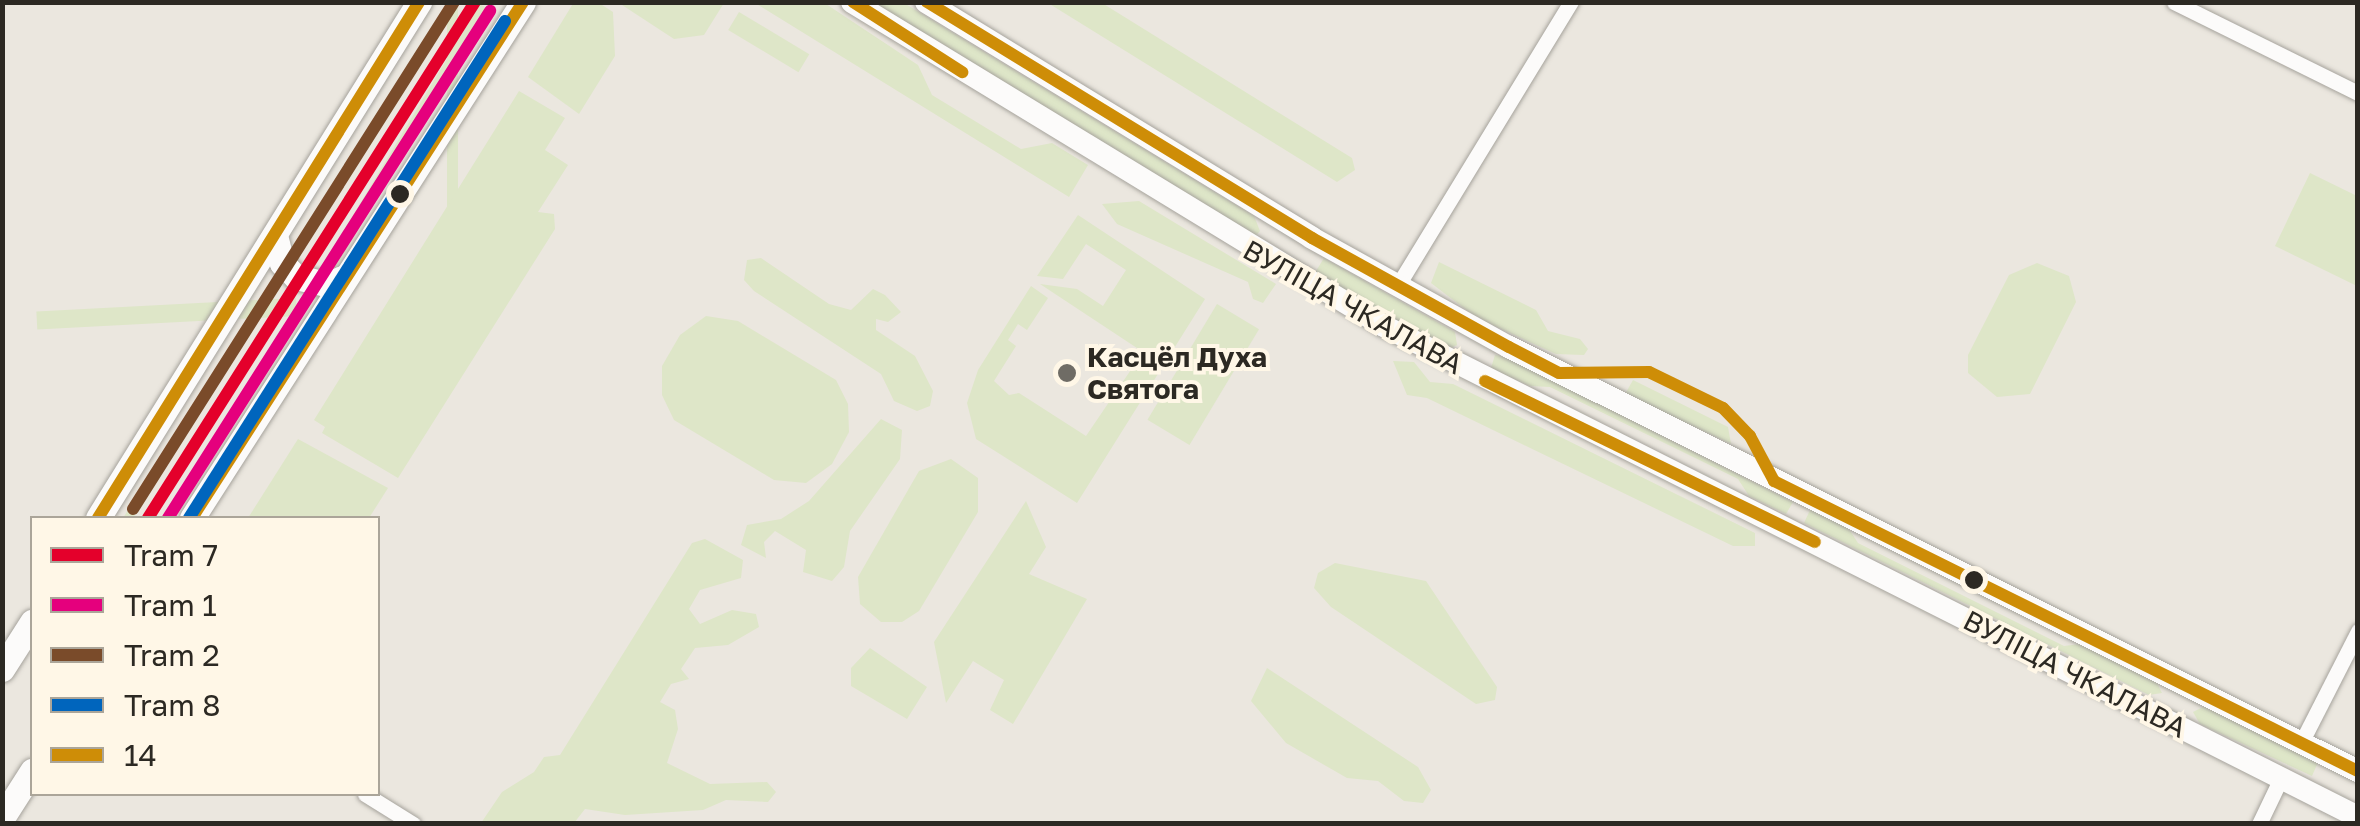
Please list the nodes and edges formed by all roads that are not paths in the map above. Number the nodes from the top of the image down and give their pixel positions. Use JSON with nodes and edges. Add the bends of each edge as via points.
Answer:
{"nodes":[{"id":1,"x":419,"y":2,"type":"edge"},
{"id":2,"x":523,"y":2,"type":"edge"},
{"id":3,"x":852,"y":2,"type":"edge"},
{"id":4,"x":926,"y":2,"type":"edge"},
{"id":5,"x":1570,"y":2,"type":"edge"},
{"id":6,"x":2174,"y":2,"type":"edge"},
{"id":7,"x":2358,"y":93,"type":"edge"},
{"id":8,"x":1259,"y":206,"type":"junction"},
{"id":9,"x":275,"y":235,"type":"junction"},
{"id":10,"x":1312,"y":238,"type":"junction"},
{"id":11,"x":1238,"y":242,"type":"junction"},
{"id":12,"x":1291,"y":274,"type":"junction"},
{"id":13,"x":345,"y":277,"type":"junction"},
{"id":14,"x":244,"y":284,"type":"junction"},
{"id":15,"x":1398,"y":286,"type":"junction"},
{"id":16,"x":1457,"y":318,"type":"junction"},
{"id":17,"x":313,"y":327,"type":"junction"},
{"id":18,"x":1509,"y":347,"type":"junction"},
{"id":19,"x":1439,"y":356,"type":"junction"},
{"id":20,"x":1491,"y":384,"type":"junction"},
{"id":21,"x":99,"y":516,"type":"edge"},
{"id":22,"x":193,"y":516,"type":"edge"},
{"id":23,"x":30,"y":625,"type":"edge"},
{"id":24,"x":2358,"y":631,"type":"edge"},
{"id":25,"x":2,"y":669,"type":"edge"},
{"id":26,"x":2160,"y":672,"type":"junction"},
{"id":27,"x":2212,"y":698,"type":"junction"},
{"id":28,"x":2141,"y":708,"type":"junction"},
{"id":29,"x":2191,"y":733,"type":"junction"},
{"id":30,"x":2301,"y":744,"type":"junction"},
{"id":31,"x":2358,"y":771,"type":"edge"},
{"id":32,"x":30,"y":773,"type":"edge"},
{"id":33,"x":2282,"y":778,"type":"junction"},
{"id":34,"x":368,"y":796,"type":"edge"},
{"id":35,"x":2358,"y":817,"type":"edge"},
{"id":36,"x":2,"y":818,"type":"edge"},
{"id":37,"x":413,"y":824,"type":"edge"},
{"id":38,"x":2259,"y":824,"type":"edge"}],
"edges":[{"from":1,"to":9,"type":"main road"},
{"from":2,"to":13,"type":"main road"},
{"from":3,"to":11,"type":"main road","name":"ВУЛІЦА ЧКАЛАВА"},
{"from":4,"to":8,"type":"main road","name":"ВУЛІЦА ЧКАЛАВА"},
{"from":5,"to":15,"type":"street"},
{"from":6,"to":7,"type":"street"},
{"from":8,"to":10,"type":"main road","name":"ВУЛІЦА ЧКАЛАВА"},
{"from":8,"to":11,"type":"main road","via":[[1270,224],[1266,237]]},
{"from":9,"to":13,"type":"main road","via":[[282,263],[296,277],[315,284]]},
{"from":9,"to":14,"type":"main road"},
{"from":10,"to":12,"type":"main road","via":[[1286,247],[1284,264]]},
{"from":10,"to":15,"type":"main road","name":"ВУЛІЦА ЧКАЛАВА"},
{"from":11,"to":12,"type":"main road","name":"ВУЛІЦА ЧКАЛАВА"},
{"from":12,"to":19,"type":"main road","name":"ВУЛІЦА ЧКАЛАВА"},
{"from":13,"to":17,"type":"main road"},
{"from":14,"to":17,"type":"main road","via":[[289,286],[304,299]]},
{"from":14,"to":21,"type":"main road"},
{"from":15,"to":16,"type":"main road","name":"ВУЛІЦА ЧКАЛАВА"},
{"from":16,"to":18,"type":"main road","name":"ВУЛІЦА ЧКАЛАВА"},
{"from":16,"to":19,"type":"main road","via":[[1466,342],[1458,353]]},
{"from":17,"to":22,"type":"main road"},
{"from":18,"to":20,"type":"main road","via":[[1483,356],[1480,368]]},
{"from":18,"to":26,"type":"main road","name":"ВУЛІЦА ЧКАЛАВА"},
{"from":19,"to":20,"type":"main road","name":"ВУЛІЦА ЧКАЛАВА"},
{"from":20,"to":28,"type":"main road","name":"ВУЛІЦА ЧКАЛАВА"},
{"from":23,"to":25,"type":"main road"},
{"from":24,"to":30,"type":"street"},
{"from":26,"to":27,"type":"main road","name":"ВУЛІЦА ЧКАЛАВА"},
{"from":26,"to":28,"type":"main road","via":[[2171,687],[2169,699],[2154,710]]},
{"from":27,"to":29,"type":"main road","via":[[2187,706]]},
{"from":27,"to":30,"type":"main road","name":"ВУЛІЦА ЧКАЛАВА"},
{"from":28,"to":29,"type":"main road","name":"ВУЛІЦА ЧКАЛАВА"},
{"from":29,"to":33,"type":"main road","name":"ВУЛІЦА ЧКАЛАВА"},
{"from":30,"to":31,"type":"main road","name":"ВУЛІЦА ЧКАЛАВА"},
{"from":32,"to":36,"type":"main road"},
{"from":33,"to":35,"type":"main road","name":"ВУЛІЦА ЧКАЛАВА"},
{"from":33,"to":38,"type":"street"},
{"from":34,"to":37,"type":"street"}]}
